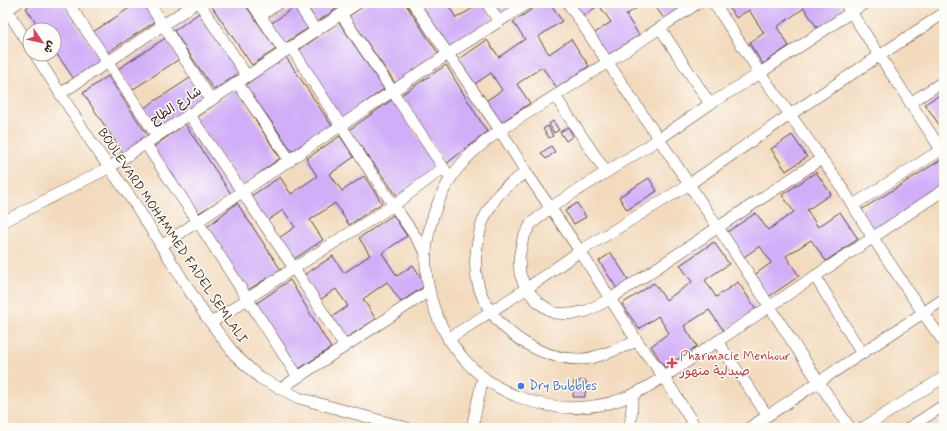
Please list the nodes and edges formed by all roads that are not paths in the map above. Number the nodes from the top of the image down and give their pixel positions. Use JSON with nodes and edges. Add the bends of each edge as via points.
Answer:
{"nodes":[{"id":1,"x":17,"y":3,"type":"edge"},
{"id":2,"x":68,"y":3,"type":"edge"},
{"id":3,"x":149,"y":3,"type":"edge"},
{"id":4,"x":197,"y":3,"type":"edge"},
{"id":5,"x":252,"y":3,"type":"edge"},
{"id":6,"x":279,"y":3,"type":"edge"},
{"id":7,"x":298,"y":3,"type":"edge"},
{"id":8,"x":358,"y":3,"type":"edge"},
{"id":9,"x":413,"y":3,"type":"edge"},
{"id":10,"x":487,"y":3,"type":"edge"},
{"id":11,"x":528,"y":3,"type":"edge"},
{"id":12,"x":568,"y":3,"type":"edge"},
{"id":13,"x":698,"y":3,"type":"edge"},
{"id":14,"x":714,"y":3,"type":"edge"},
{"id":15,"x":865,"y":3,"type":"edge"},
{"id":16,"x":5,"y":7,"type":"edge"},
{"id":17,"x":848,"y":8,"type":"edge"},
{"id":18,"x":944,"y":13,"type":"edge"},
{"id":19,"x":341,"y":14,"type":"junction"},
{"id":20,"x":260,"y":16,"type":"junction"},
{"id":21,"x":499,"y":22,"type":"junction"},
{"id":22,"x":163,"y":25,"type":"junction"},
{"id":23,"x":660,"y":28,"type":"junction"},
{"id":24,"x":316,"y":30,"type":"junction"},
{"id":25,"x":22,"y":34,"type":"edge"},
{"id":26,"x":287,"y":49,"type":"junction"},
{"id":27,"x":448,"y":54,"type":"junction"},
{"id":28,"x":880,"y":56,"type":"junction"},
{"id":29,"x":40,"y":62,"type":"edge"},
{"id":30,"x":108,"y":62,"type":"junction"},
{"id":31,"x":608,"y":63,"type":"junction"},
{"id":32,"x":760,"y":73,"type":"junction"},
{"id":33,"x":247,"y":76,"type":"junction"},
{"id":34,"x":944,"y":81,"type":"edge"},
{"id":35,"x":237,"y":82,"type":"junction"},
{"id":36,"x":393,"y":92,"type":"junction"},
{"id":37,"x":60,"y":94,"type":"junction"},
{"id":38,"x":555,"y":96,"type":"junction"},
{"id":39,"x":211,"y":100,"type":"junction"},
{"id":40,"x":910,"y":103,"type":"junction"},
{"id":41,"x":710,"y":104,"type":"junction"},
{"id":42,"x":189,"y":114,"type":"junction"},
{"id":43,"x":791,"y":114,"type":"junction"},
{"id":44,"x":342,"y":127,"type":"junction"},
{"id":45,"x":500,"y":130,"type":"junction"},
{"id":46,"x":157,"y":136,"type":"junction"},
{"id":47,"x":659,"y":139,"type":"junction"},
{"id":48,"x":145,"y":143,"type":"junction"},
{"id":49,"x":943,"y":152,"type":"edge"},
{"id":50,"x":821,"y":159,"type":"junction"},
{"id":51,"x":290,"y":161,"type":"junction"},
{"id":52,"x":110,"y":167,"type":"junction"},
{"id":53,"x":443,"y":168,"type":"junction"},
{"id":54,"x":526,"y":172,"type":"junction"},
{"id":55,"x":606,"y":172,"type":"junction"},
{"id":56,"x":450,"y":179,"type":"junction"},
{"id":57,"x":688,"y":185,"type":"junction"},
{"id":58,"x":944,"y":190,"type":"edge"},
{"id":59,"x":242,"y":192,"type":"junction"},
{"id":60,"x":394,"y":205,"type":"junction"},
{"id":61,"x":853,"y":206,"type":"junction"},
{"id":62,"x":551,"y":207,"type":"junction"},
{"id":63,"x":3,"y":222,"type":"edge"},
{"id":64,"x":198,"y":222,"type":"junction"},
{"id":65,"x":718,"y":226,"type":"junction"},
{"id":66,"x":873,"y":238,"type":"junction"},
{"id":67,"x":161,"y":246,"type":"junction"},
{"id":68,"x":580,"y":251,"type":"junction"},
{"id":69,"x":426,"y":252,"type":"junction"},
{"id":70,"x":294,"y":268,"type":"junction"},
{"id":71,"x":815,"y":276,"type":"junction"},
{"id":72,"x":526,"y":289,"type":"junction"},
{"id":73,"x":429,"y":291,"type":"junction"},
{"id":74,"x":610,"y":298,"type":"junction"},
{"id":75,"x":248,"y":299,"type":"junction"},
{"id":76,"x":944,"y":299,"type":"edge"},
{"id":77,"x":769,"y":306,"type":"junction"},
{"id":78,"x":490,"y":311,"type":"junction"},
{"id":79,"x":923,"y":314,"type":"junction"},
{"id":80,"x":211,"y":323,"type":"junction"},
{"id":81,"x":448,"y":339,"type":"junction"},
{"id":82,"x":637,"y":341,"type":"junction"},
{"id":83,"x":718,"y":342,"type":"junction"},
{"id":84,"x":944,"y":342,"type":"edge"},
{"id":85,"x":345,"y":347,"type":"junction"},
{"id":86,"x":862,"y":354,"type":"junction"},
{"id":87,"x":298,"y":377,"type":"junction"},
{"id":88,"x":483,"y":377,"type":"junction"},
{"id":89,"x":664,"y":377,"type":"junction"},
{"id":90,"x":944,"y":377,"type":"edge"},
{"id":91,"x":818,"y":382,"type":"junction"},
{"id":92,"x":280,"y":389,"type":"junction"},
{"id":93,"x":633,"y":395,"type":"junction"},
{"id":94,"x":944,"y":405,"type":"edge"},
{"id":95,"x":767,"y":416,"type":"junction"},
{"id":96,"x":407,"y":428,"type":"edge"},
{"id":97,"x":472,"y":428,"type":"edge"},
{"id":98,"x":630,"y":428,"type":"edge"},
{"id":99,"x":696,"y":428,"type":"edge"},
{"id":100,"x":749,"y":428,"type":"edge"},
{"id":101,"x":850,"y":428,"type":"edge"},
{"id":102,"x":863,"y":428,"type":"edge"},
{"id":103,"x":909,"y":428,"type":"edge"}],
"edges":[{"from":1,"to":16,"type":"street"},
{"from":2,"to":30,"type":"street"},
{"from":3,"to":22,"type":"street"},
{"from":4,"to":22,"type":"street"},
{"from":4,"to":33,"type":"street"},
{"from":5,"to":20,"type":"street"},
{"from":6,"to":20,"type":"street"},
{"from":7,"to":24,"type":"street"},
{"from":8,"to":19,"type":"street","name":"شارع الطاح"},
{"from":9,"to":27,"type":"street"},
{"from":10,"to":21,"type":"street"},
{"from":11,"to":21,"type":"street"},
{"from":12,"to":31,"type":"street"},
{"from":13,"to":23,"type":"street"},
{"from":14,"to":32,"type":"street"},
{"from":15,"to":17,"type":"street"},
{"from":16,"to":25,"type":"street"},
{"from":17,"to":28,"type":"street"},
{"from":17,"to":32,"type":"street"},
{"from":18,"to":28,"type":"street"},
{"from":19,"to":24,"type":"street","name":"شارع الطاح"},
{"from":19,"to":36,"type":"street"},
{"from":20,"to":26,"type":"street"},
{"from":21,"to":27,"type":"street"},
{"from":22,"to":30,"type":"street"},
{"from":22,"to":39,"type":"street"},
{"from":23,"to":31,"type":"street"},
{"from":23,"to":41,"type":"street"},
{"from":24,"to":26,"type":"street","name":"شارع الطاح"},
{"from":26,"to":33,"type":"street","name":"شارع الطاح"},
{"from":26,"to":44,"type":"street"},
{"from":27,"to":36,"type":"street"},
{"from":27,"to":45,"type":"street"},
{"from":28,"to":40,"type":"street"},
{"from":28,"to":43,"type":"street"},
{"from":29,"to":37,"type":"street","name":"BOULEVARD MOHAMMED FADEL SEMLALI"},
{"from":30,"to":37,"type":"street"},
{"from":30,"to":46,"type":"street"},
{"from":31,"to":38,"type":"street"},
{"from":31,"to":47,"type":"street"},
{"from":32,"to":41,"type":"street"},
{"from":32,"to":43,"type":"street"},
{"from":33,"to":35,"type":"street","name":"شارع الطاح"},
{"from":34,"to":40,"type":"street"},
{"from":35,"to":39,"type":"street","name":"شارع الطاح"},
{"from":35,"to":51,"type":"street"},
{"from":36,"to":44,"type":"street"},
{"from":36,"to":53,"type":"street"},
{"from":37,"to":52,"type":"street","name":"BOULEVARD MOHAMMED FADEL SEMLALI"},
{"from":38,"to":45,"type":"street"},
{"from":38,"to":55,"type":"street"},
{"from":39,"to":42,"type":"street","name":"شارع الطاح"},
{"from":40,"to":49,"type":"street"},
{"from":41,"to":47,"type":"street"},
{"from":42,"to":46,"type":"street","name":"شارع الطاح"},
{"from":42,"to":59,"type":"street"},
{"from":43,"to":50,"type":"street"},
{"from":43,"to":57,"type":"street"},
{"from":44,"to":51,"type":"street"},
{"from":44,"to":60,"type":"street"},
{"from":45,"to":54,"type":"street"},
{"from":45,"to":56,"type":"street","via":[[472,153]]},
{"from":46,"to":48,"type":"street","name":"شارع الطاح"},
{"from":47,"to":55,"type":"street"},
{"from":47,"to":57,"type":"street"},
{"from":48,"to":52,"type":"street","name":"شارع الطاح"},
{"from":48,"to":64,"type":"street"},
{"from":49,"to":61,"type":"street"},
{"from":50,"to":61,"type":"street"},
{"from":50,"to":65,"type":"street"},
{"from":51,"to":59,"type":"street"},
{"from":52,"to":63,"type":"street","name":"شارع الطاح"},
{"from":52,"to":67,"type":"street","name":"BOULEVARD MOHAMMED FADEL SEMLALI"},
{"from":53,"to":56,"type":"street"},
{"from":53,"to":60,"type":"street"},
{"from":54,"to":62,"type":"street"},
{"from":54,"to":78,"type":"street","via":[[500,193],[482,222],[475,253],[476,270],[479,285]]},
{"from":55,"to":62,"type":"street"},
{"from":56,"to":69,"type":"street","via":[[431,221]]},
{"from":57,"to":65,"type":"street"},
{"from":57,"to":68,"type":"street"},
{"from":58,"to":66,"type":"street"},
{"from":59,"to":64,"type":"street"},
{"from":59,"to":70,"type":"street"},
{"from":60,"to":69,"type":"street"},
{"from":60,"to":70,"type":"street"},
{"from":61,"to":66,"type":"street"},
{"from":62,"to":68,"type":"street"},
{"from":62,"to":72,"type":"street","via":[[531,224],[523,238],[519,258],[520,274]]},
{"from":64,"to":67,"type":"street"},
{"from":64,"to":75,"type":"street"},
{"from":65,"to":74,"type":"street"},
{"from":65,"to":77,"type":"street"},
{"from":66,"to":71,"type":"street"},
{"from":66,"to":79,"type":"street"},
{"from":67,"to":80,"type":"street","name":"BOULEVARD MOHAMMED FADEL SEMLALI"},
{"from":68,"to":72,"type":"street"},
{"from":68,"to":74,"type":"street"},
{"from":69,"to":73,"type":"street"},
{"from":70,"to":75,"type":"street"},
{"from":70,"to":85,"type":"street"},
{"from":71,"to":77,"type":"street"},
{"from":71,"to":86,"type":"street"},
{"from":72,"to":74,"type":"street","via":[[539,303],[554,313],[572,314],[587,311]]},
{"from":72,"to":78,"type":"street"},
{"from":73,"to":81,"type":"street","via":[[436,315]]},
{"from":73,"to":85,"type":"street"},
{"from":74,"to":82,"type":"street"},
{"from":75,"to":80,"type":"street"},
{"from":75,"to":87,"type":"street"},
{"from":76,"to":79,"type":"street"},
{"from":77,"to":83,"type":"street"},
{"from":77,"to":91,"type":"street"},
{"from":78,"to":81,"type":"street"},
{"from":78,"to":82,"type":"street","via":[[530,348],[557,356],[583,360]]},
{"from":79,"to":84,"type":"street"},
{"from":79,"to":86,"type":"street"},
{"from":80,"to":92,"type":"street","name":"BOULEVARD MOHAMMED FADEL SEMLALI","via":[[235,355],[260,378]]},
{"from":81,"to":88,"type":"street"},
{"from":82,"to":89,"type":"street"},
{"from":83,"to":89,"type":"street"},
{"from":83,"to":95,"type":"street"},
{"from":85,"to":87,"type":"street"},
{"from":86,"to":91,"type":"street"},
{"from":87,"to":92,"type":"street"},
{"from":88,"to":93,"type":"street","via":[[511,394],[555,407],[582,408],[608,404]]},
{"from":88,"to":97,"type":"street"},
{"from":89,"to":93,"type":"street"},
{"from":89,"to":99,"type":"street"},
{"from":90,"to":102,"type":"street"},
{"from":91,"to":95,"type":"street"},
{"from":91,"to":101,"type":"street"},
{"from":92,"to":96,"type":"street","name":"BOULEVARD MOHAMMED FADEL SEMLALI","via":[[299,398]]},
{"from":93,"to":98,"type":"street"},
{"from":94,"to":103,"type":"street"},
{"from":95,"to":100,"type":"street"}]}
